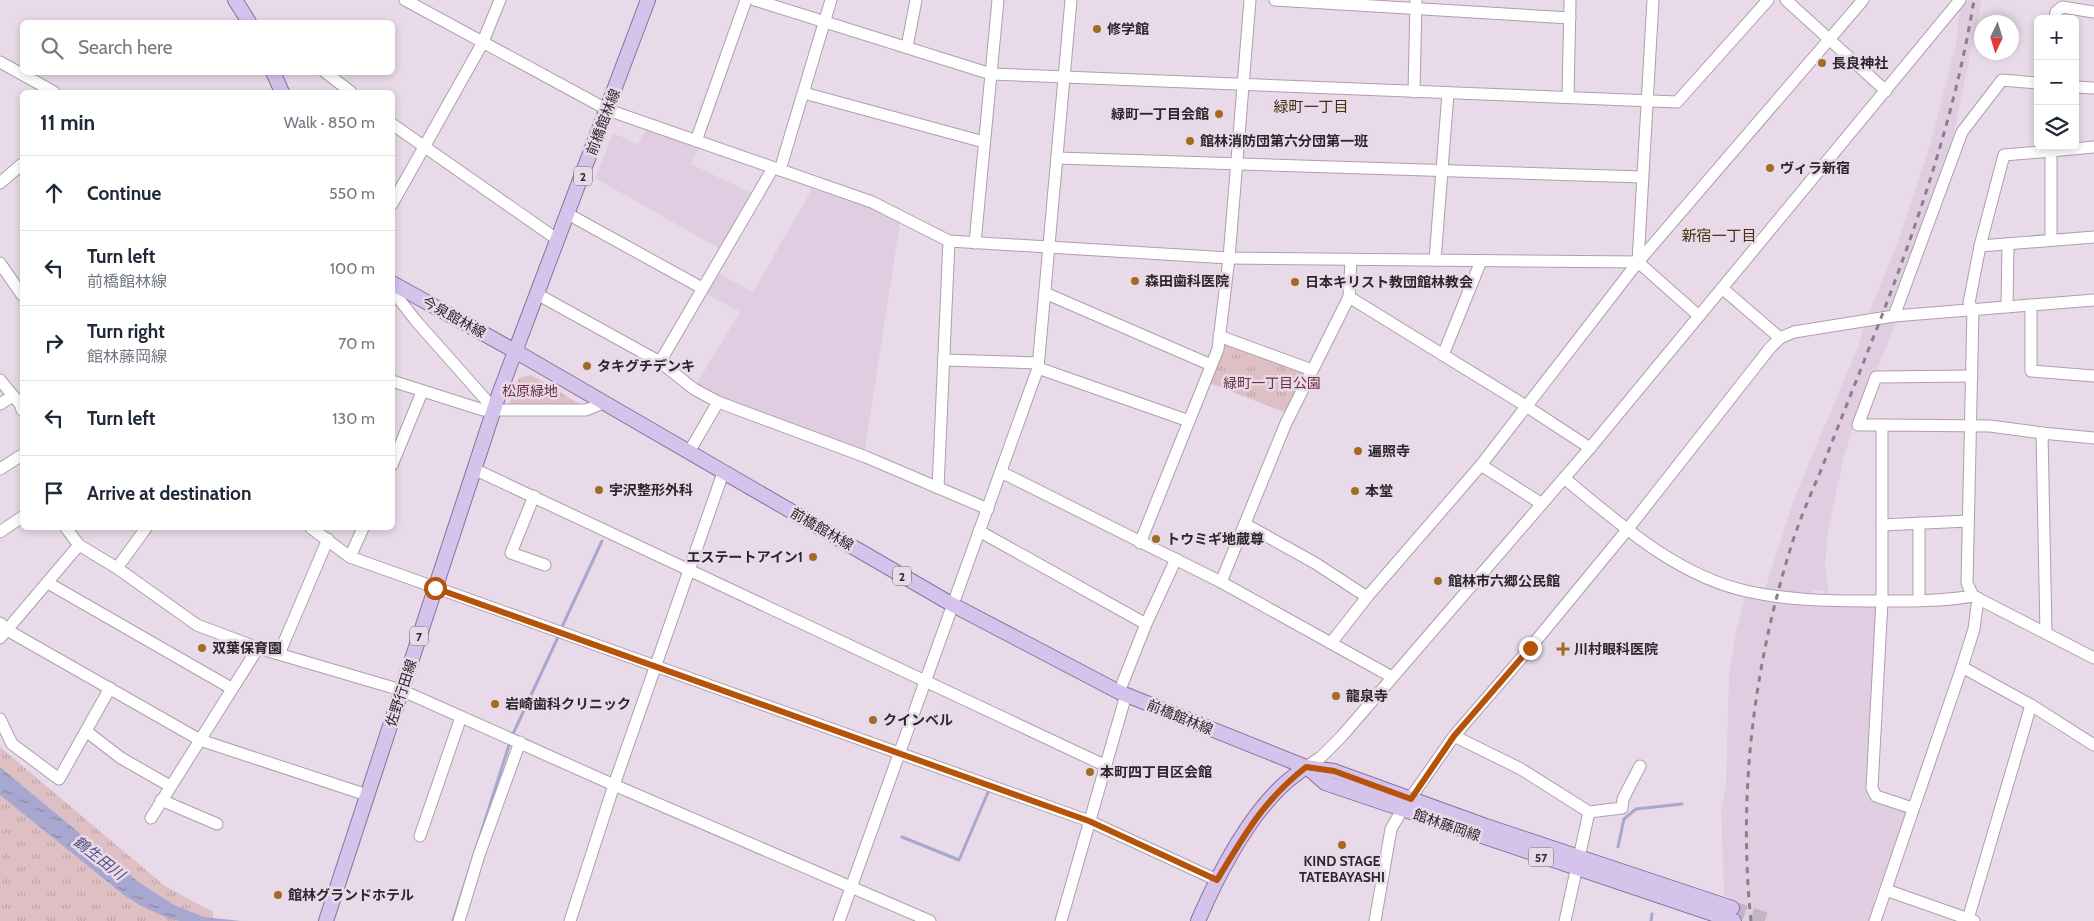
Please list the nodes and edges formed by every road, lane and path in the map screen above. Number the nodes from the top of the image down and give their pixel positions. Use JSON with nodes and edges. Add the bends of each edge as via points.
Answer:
{"nodes":[{"id":1,"x":235,"y":0,"type":"edge"},
{"id":2,"x":405,"y":0,"type":"edge"},
{"id":3,"x":500,"y":0,"type":"edge"},
{"id":4,"x":648,"y":0,"type":"edge"},
{"id":5,"x":746,"y":0,"type":"edge"},
{"id":6,"x":754,"y":0,"type":"edge"},
{"id":7,"x":831,"y":0,"type":"edge"},
{"id":8,"x":916,"y":0,"type":"edge"},
{"id":9,"x":998,"y":0,"type":"edge"},
{"id":10,"x":1071,"y":0,"type":"edge"},
{"id":11,"x":1250,"y":0,"type":"edge"},
{"id":12,"x":1275,"y":0,"type":"edge"},
{"id":13,"x":1570,"y":0,"type":"edge"},
{"id":14,"x":1653,"y":0,"type":"edge"},
{"id":15,"x":1768,"y":0,"type":"edge"},
{"id":16,"x":1786,"y":0,"type":"edge"},
{"id":17,"x":1863,"y":0,"type":"edge"},
{"id":18,"x":1960,"y":0,"type":"edge"},
{"id":19,"x":1416,"y":5,"type":"edge"},
{"id":20,"x":2089,"y":8,"type":"edge"},
{"id":21,"x":2056,"y":15,"type":"edge"},
{"id":22,"x":1570,"y":18,"type":"junction"},
{"id":23,"x":248,"y":20,"type":"edge"},
{"id":24,"x":824,"y":22,"type":"junction"},
{"id":25,"x":1829,"y":40,"type":"junction"},
{"id":26,"x":482,"y":44,"type":"junction"},
{"id":27,"x":907,"y":47,"type":"junction"},
{"id":28,"x":0,"y":62,"type":"edge"},
{"id":29,"x":20,"y":73,"type":"edge"},
{"id":30,"x":992,"y":74,"type":"junction"},
{"id":31,"x":23,"y":75,"type":"edge"},
{"id":32,"x":274,"y":75,"type":"edge"},
{"id":33,"x":329,"y":75,"type":"edge"},
{"id":34,"x":1064,"y":77,"type":"junction"},
{"id":35,"x":1243,"y":84,"type":"junction"},
{"id":36,"x":2034,"y":84,"type":"edge"},
{"id":37,"x":2079,"y":87,"type":"edge"},
{"id":38,"x":2094,"y":88,"type":"edge"},
{"id":39,"x":50,"y":90,"type":"edge"},
{"id":40,"x":281,"y":90,"type":"edge"},
{"id":41,"x":348,"y":90,"type":"edge"},
{"id":42,"x":1886,"y":91,"type":"junction"},
{"id":43,"x":1414,"y":92,"type":"junction"},
{"id":44,"x":804,"y":93,"type":"junction"},
{"id":45,"x":1448,"y":93,"type":"junction"},
{"id":46,"x":1568,"y":97,"type":"junction"},
{"id":47,"x":1647,"y":101,"type":"junction"},
{"id":48,"x":608,"y":110,"type":"junction"},
{"id":49,"x":395,"y":126,"type":"edge"},
{"id":50,"x":696,"y":141,"type":"junction"},
{"id":51,"x":984,"y":142,"type":"junction"},
{"id":52,"x":2094,"y":147,"type":"edge"},
{"id":53,"x":425,"y":149,"type":"junction"},
{"id":54,"x":2051,"y":151,"type":"junction"},
{"id":55,"x":1057,"y":158,"type":"junction"},
{"id":56,"x":1236,"y":163,"type":"junction"},
{"id":57,"x":20,"y":166,"type":"edge"},
{"id":58,"x":776,"y":169,"type":"junction"},
{"id":59,"x":1443,"y":170,"type":"junction"},
{"id":60,"x":1642,"y":177,"type":"junction"},
{"id":61,"x":0,"y":183,"type":"edge"},
{"id":62,"x":395,"y":199,"type":"edge"},
{"id":63,"x":568,"y":214,"type":"junction"},
{"id":64,"x":2094,"y":237,"type":"edge"},
{"id":65,"x":558,"y":240,"type":"junction"},
{"id":66,"x":2051,"y":240,"type":"junction"},
{"id":67,"x":949,"y":241,"type":"junction"},
{"id":68,"x":975,"y":243,"type":"junction"},
{"id":69,"x":2008,"y":244,"type":"junction"},
{"id":70,"x":1980,"y":246,"type":"junction"},
{"id":71,"x":1048,"y":248,"type":"junction"},
{"id":72,"x":1229,"y":258,"type":"junction"},
{"id":73,"x":1351,"y":260,"type":"junction"},
{"id":74,"x":1435,"y":260,"type":"junction"},
{"id":75,"x":1481,"y":261,"type":"junction"},
{"id":76,"x":1638,"y":262,"type":"junction"},
{"id":77,"x":0,"y":263,"type":"edge"},
{"id":78,"x":395,"y":285,"type":"edge"},
{"id":79,"x":702,"y":288,"type":"junction"},
{"id":80,"x":1722,"y":288,"type":"junction"},
{"id":81,"x":20,"y":292,"type":"edge"},
{"id":82,"x":1045,"y":293,"type":"junction"},
{"id":83,"x":395,"y":294,"type":"edge"},
{"id":84,"x":537,"y":294,"type":"junction"},
{"id":85,"x":1349,"y":297,"type":"junction"},
{"id":86,"x":2094,"y":300,"type":"edge"},
{"id":87,"x":2031,"y":305,"type":"junction"},
{"id":88,"x":2007,"y":307,"type":"junction"},
{"id":89,"x":1973,"y":310,"type":"junction"},
{"id":90,"x":1699,"y":316,"type":"junction"},
{"id":91,"x":1894,"y":316,"type":"junction"},
{"id":92,"x":1220,"y":336,"type":"junction"},
{"id":93,"x":1780,"y":338,"type":"junction"},
{"id":94,"x":515,"y":351,"type":"junction"},
{"id":95,"x":1443,"y":355,"type":"junction"},
{"id":96,"x":944,"y":360,"type":"junction"},
{"id":97,"x":660,"y":362,"type":"junction"},
{"id":98,"x":1211,"y":365,"type":"junction"},
{"id":99,"x":1038,"y":366,"type":"junction"},
{"id":100,"x":1312,"y":370,"type":"junction"},
{"id":101,"x":1972,"y":376,"type":"junction"},
{"id":102,"x":2094,"y":376,"type":"edge"},
{"id":103,"x":0,"y":380,"type":"edge"},
{"id":104,"x":395,"y":382,"type":"edge"},
{"id":105,"x":422,"y":392,"type":"junction"},
{"id":106,"x":14,"y":396,"type":"junction"},
{"id":107,"x":718,"y":402,"type":"junction"},
{"id":108,"x":603,"y":403,"type":"junction"},
{"id":109,"x":0,"y":404,"type":"edge"},
{"id":110,"x":20,"y":406,"type":"edge"},
{"id":111,"x":1526,"y":406,"type":"junction"},
{"id":112,"x":494,"y":410,"type":"junction"},
{"id":113,"x":1189,"y":421,"type":"junction"},
{"id":114,"x":1882,"y":425,"type":"junction"},
{"id":115,"x":1971,"y":425,"type":"junction"},
{"id":116,"x":2042,"y":433,"type":"junction"},
{"id":117,"x":2094,"y":438,"type":"edge"},
{"id":118,"x":1590,"y":448,"type":"junction"},
{"id":119,"x":688,"y":452,"type":"junction"},
{"id":120,"x":20,"y":456,"type":"edge"},
{"id":121,"x":395,"y":458,"type":"edge"},
{"id":122,"x":1481,"y":465,"type":"junction"},
{"id":123,"x":0,"y":469,"type":"edge"},
{"id":124,"x":474,"y":469,"type":"junction"},
{"id":125,"x":1001,"y":472,"type":"junction"},
{"id":126,"x":724,"y":473,"type":"junction"},
{"id":127,"x":1564,"y":478,"type":"junction"},
{"id":128,"x":938,"y":488,"type":"junction"},
{"id":129,"x":534,"y":496,"type":"junction"},
{"id":130,"x":1542,"y":504,"type":"junction"},
{"id":131,"x":988,"y":508,"type":"junction"},
{"id":132,"x":20,"y":518,"type":"edge"},
{"id":133,"x":1968,"y":521,"type":"junction"},
{"id":134,"x":1919,"y":523,"type":"junction"},
{"id":135,"x":1245,"y":524,"type":"junction"},
{"id":136,"x":1882,"y":525,"type":"junction"},
{"id":137,"x":68,"y":530,"type":"edge"},
{"id":138,"x":145,"y":530,"type":"edge"},
{"id":139,"x":315,"y":530,"type":"edge"},
{"id":140,"x":362,"y":530,"type":"edge"},
{"id":141,"x":1627,"y":530,"type":"junction"},
{"id":142,"x":980,"y":531,"type":"junction"},
{"id":143,"x":0,"y":532,"type":"edge"},
{"id":144,"x":328,"y":539,"type":"junction"},
{"id":145,"x":1140,"y":543,"type":"junction"},
{"id":146,"x":80,"y":545,"type":"junction"},
{"id":147,"x":350,"y":557,"type":"junction"},
{"id":148,"x":1176,"y":559,"type":"junction"},
{"id":149,"x":545,"y":564,"type":"dead end"},
{"id":150,"x":117,"y":568,"type":"junction"},
{"id":151,"x":688,"y":570,"type":"junction"},
{"id":152,"x":1221,"y":582,"type":"junction"},
{"id":153,"x":48,"y":583,"type":"junction"},
{"id":154,"x":435,"y":588,"type":"junction"},
{"id":155,"x":1367,"y":597,"type":"junction"},
{"id":156,"x":1975,"y":597,"type":"junction"},
{"id":157,"x":1919,"y":599,"type":"junction"},
{"id":158,"x":1882,"y":601,"type":"junction"},
{"id":159,"x":953,"y":605,"type":"junction"},
{"id":160,"x":1146,"y":624,"type":"junction"},
{"id":161,"x":2,"y":631,"type":"edge"},
{"id":162,"x":2046,"y":633,"type":"junction"},
{"id":163,"x":1331,"y":643,"type":"junction"},
{"id":164,"x":258,"y":648,"type":"junction"},
{"id":165,"x":279,"y":654,"type":"junction"},
{"id":166,"x":2094,"y":658,"type":"edge"},
{"id":167,"x":655,"y":665,"type":"junction"},
{"id":168,"x":1962,"y":667,"type":"junction"},
{"id":169,"x":1392,"y":677,"type":"junction"},
{"id":170,"x":926,"y":682,"type":"junction"},
{"id":171,"x":110,"y":688,"type":"junction"},
{"id":172,"x":232,"y":688,"type":"junction"},
{"id":173,"x":402,"y":690,"type":"junction"},
{"id":174,"x":1122,"y":694,"type":"junction"},
{"id":175,"x":2031,"y":705,"type":"junction"},
{"id":176,"x":461,"y":717,"type":"junction"},
{"id":177,"x":0,"y":719,"type":"edge"},
{"id":178,"x":86,"y":731,"type":"junction"},
{"id":179,"x":1454,"y":736,"type":"junction"},
{"id":180,"x":200,"y":740,"type":"junction"},
{"id":181,"x":520,"y":742,"type":"junction"},
{"id":182,"x":2094,"y":745,"type":"edge"},
{"id":183,"x":900,"y":754,"type":"junction"},
{"id":184,"x":1106,"y":766,"type":"junction"},
{"id":185,"x":1640,"y":766,"type":"dead end"},
{"id":186,"x":1306,"y":767,"type":"junction"},
{"id":187,"x":614,"y":785,"type":"junction"},
{"id":188,"x":170,"y":786,"type":"junction"},
{"id":189,"x":367,"y":795,"type":"junction"},
{"id":190,"x":1411,"y":799,"type":"junction"},
{"id":191,"x":161,"y":800,"type":"junction"},
{"id":192,"x":1912,"y":808,"type":"junction"},
{"id":193,"x":1402,"y":810,"type":"junction"},
{"id":194,"x":1589,"y":812,"type":"junction"},
{"id":195,"x":151,"y":818,"type":"dead end"},
{"id":196,"x":1089,"y":821,"type":"junction"},
{"id":197,"x":217,"y":824,"type":"dead end"},
{"id":198,"x":420,"y":836,"type":"dead end"},
{"id":199,"x":1577,"y":862,"type":"junction"},
{"id":200,"x":1217,"y":880,"type":"junction"},
{"id":201,"x":852,"y":888,"type":"junction"},
{"id":202,"x":1886,"y":890,"type":"junction"},
{"id":203,"x":1733,"y":914,"type":"tunnel mouth"},
{"id":204,"x":1971,"y":920,"type":"edge"},
{"id":205,"x":326,"y":921,"type":"edge"},
{"id":206,"x":459,"y":921,"type":"edge"},
{"id":207,"x":570,"y":921,"type":"edge"},
{"id":208,"x":839,"y":921,"type":"edge"},
{"id":209,"x":930,"y":921,"type":"edge"},
{"id":210,"x":1061,"y":921,"type":"edge"},
{"id":211,"x":1198,"y":921,"type":"edge"},
{"id":212,"x":1375,"y":921,"type":"edge"},
{"id":213,"x":1565,"y":921,"type":"edge"},
{"id":214,"x":1875,"y":921,"type":"edge"}],
"edges":[{"from":1,"to":23,"type":"main road"},
{"from":2,"to":26,"type":"street"},
{"from":3,"to":26,"type":"street"},
{"from":4,"to":48,"type":"main road","name":"前橋館林線","number":"2"},
{"from":5,"to":50,"type":"street"},
{"from":6,"to":24,"type":"street"},
{"from":7,"to":24,"type":"street"},
{"from":8,"to":27,"type":"street"},
{"from":9,"to":30,"type":"street"},
{"from":10,"to":34,"type":"street"},
{"from":11,"to":35,"type":"street"},
{"from":12,"to":19,"type":"street"},
{"from":13,"to":22,"type":"street"},
{"from":14,"to":47,"type":"street"},
{"from":15,"to":47,"type":"street","via":[[1677,102]]},
{"from":16,"to":25,"type":"street"},
{"from":17,"to":25,"type":"street"},
{"from":18,"to":42,"type":"street"},
{"from":19,"to":22,"type":"street"},
{"from":19,"to":43,"type":"street"},
{"from":20,"to":21,"type":"street","via":[[2062,7]]},
{"from":22,"to":46,"type":"street"},
{"from":24,"to":27,"type":"street"},
{"from":24,"to":44,"type":"street"},
{"from":25,"to":42,"type":"street"},
{"from":25,"to":76,"type":"street"},
{"from":26,"to":48,"type":"street"},
{"from":26,"to":53,"type":"street"},
{"from":27,"to":30,"type":"street"},
{"from":28,"to":29,"type":"street"},
{"from":30,"to":34,"type":"street"},
{"from":30,"to":51,"type":"street"},
{"from":31,"to":39,"type":"street"},
{"from":32,"to":40,"type":"main road"},
{"from":33,"to":41,"type":"street"},
{"from":34,"to":35,"type":"street"},
{"from":34,"to":55,"type":"street"},
{"from":35,"to":43,"type":"street"},
{"from":35,"to":56,"type":"street"},
{"from":36,"to":91,"type":"street","via":[[2002,80],[1962,132]]},
{"from":37,"to":38,"type":"street"},
{"from":42,"to":80,"type":"street"},
{"from":43,"to":45,"type":"street"},
{"from":44,"to":51,"type":"street"},
{"from":44,"to":58,"type":"street"},
{"from":45,"to":46,"type":"street"},
{"from":45,"to":59,"type":"street"},
{"from":46,"to":47,"type":"street"},
{"from":47,"to":60,"type":"street"},
{"from":48,"to":50,"type":"street"},
{"from":48,"to":63,"type":"main road","name":"前橋館林線","number":"2"},
{"from":49,"to":53,"type":"street"},
{"from":50,"to":58,"type":"street"},
{"from":51,"to":68,"type":"street"},
{"from":52,"to":54,"type":"street"},
{"from":53,"to":62,"type":"street"},
{"from":53,"to":65,"type":"street"},
{"from":54,"to":66,"type":"street"},
{"from":54,"to":70,"type":"street","via":[[2004,155]]},
{"from":55,"to":56,"type":"street"},
{"from":55,"to":71,"type":"street"},
{"from":56,"to":59,"type":"street"},
{"from":56,"to":72,"type":"street"},
{"from":57,"to":61,"type":"street"},
{"from":58,"to":67,"type":"street","via":[[872,202]]},
{"from":58,"to":79,"type":"street"},
{"from":59,"to":60,"type":"street"},
{"from":59,"to":74,"type":"street"},
{"from":60,"to":76,"type":"street"},
{"from":63,"to":65,"type":"main road","name":"前橋館林線","number":"2"},
{"from":63,"to":79,"type":"street"},
{"from":64,"to":66,"type":"street"},
{"from":65,"to":84,"type":"main road","name":"前橋館林線","number":"2"},
{"from":66,"to":69,"type":"street"},
{"from":67,"to":68,"type":"street"},
{"from":67,"to":96,"type":"street"},
{"from":68,"to":71,"type":"street"},
{"from":69,"to":70,"type":"street"},
{"from":69,"to":88,"type":"street"},
{"from":70,"to":89,"type":"street","via":[[1969,303]]},
{"from":71,"to":72,"type":"street"},
{"from":71,"to":82,"type":"street"},
{"from":72,"to":73,"type":"street"},
{"from":72,"to":92,"type":"street"},
{"from":73,"to":74,"type":"street"},
{"from":73,"to":85,"type":"street"},
{"from":74,"to":75,"type":"street"},
{"from":75,"to":76,"type":"street"},
{"from":75,"to":95,"type":"street"},
{"from":76,"to":90,"type":"street"},
{"from":76,"to":111,"type":"street"},
{"from":77,"to":81,"type":"street"},
{"from":78,"to":94,"type":"main road","name":"今泉館林線"},
{"from":79,"to":97,"type":"street"},
{"from":80,"to":90,"type":"street"},
{"from":80,"to":93,"type":"street"},
{"from":82,"to":98,"type":"street"},
{"from":82,"to":99,"type":"street"},
{"from":83,"to":112,"type":"street"},
{"from":84,"to":94,"type":"main road","name":"前橋館林線","number":"2"},
{"from":84,"to":97,"type":"street"},
{"from":85,"to":95,"type":"street"},
{"from":85,"to":100,"type":"street"},
{"from":86,"to":87,"type":"street"},
{"from":87,"to":88,"type":"street"},
{"from":87,"to":102,"type":"street","via":[[2031,371]]},
{"from":88,"to":89,"type":"street"},
{"from":89,"to":91,"type":"street"},
{"from":89,"to":101,"type":"street"},
{"from":90,"to":118,"type":"street"},
{"from":91,"to":93,"type":"street","via":[[1794,332]]},
{"from":92,"to":98,"type":"street"},
{"from":92,"to":100,"type":"street"},
{"from":93,"to":141,"type":"street"},
{"from":94,"to":108,"type":"main road","name":"前橋館林線","number":"2"},
{"from":94,"to":112,"type":"main road","name":"佐野行田線","number":"7"},
{"from":95,"to":111,"type":"street"},
{"from":96,"to":99,"type":"street"},
{"from":96,"to":128,"type":"street"},
{"from":97,"to":107,"type":"street","via":[[694,389]]},
{"from":98,"to":113,"type":"street"},
{"from":99,"to":113,"type":"street"},
{"from":99,"to":125,"type":"street"},
{"from":100,"to":135,"type":"street","via":[[1286,423]]},
{"from":101,"to":114,"type":"street","via":[[1876,376],[1858,424]]},
{"from":101,"to":115,"type":"street"},
{"from":103,"to":106,"type":"street"},
{"from":104,"to":105,"type":"street"},
{"from":105,"to":112,"type":"street","via":[[483,410]]},
{"from":105,"to":121,"type":"street"},
{"from":106,"to":109,"type":"street"},
{"from":106,"to":110,"type":"street"},
{"from":107,"to":119,"type":"street"},
{"from":107,"to":128,"type":"street","via":[[866,457]]},
{"from":108,"to":112,"type":"street","via":[[586,410]]},
{"from":108,"to":119,"type":"main road","name":"前橋館林線","number":"2"},
{"from":111,"to":118,"type":"street"},
{"from":111,"to":122,"type":"street"},
{"from":112,"to":124,"type":"main road","name":"佐野行田線","number":"7"},
{"from":113,"to":145,"type":"street"},
{"from":114,"to":115,"type":"street"},
{"from":114,"to":136,"type":"street"},
{"from":115,"to":116,"type":"street"},
{"from":115,"to":133,"type":"street"},
{"from":116,"to":117,"type":"street"},
{"from":116,"to":162,"type":"street"},
{"from":118,"to":127,"type":"street"},
{"from":119,"to":126,"type":"main road","name":"前橋館林線","number":"2"},
{"from":120,"to":123,"type":"street"},
{"from":122,"to":130,"type":"street"},
{"from":122,"to":155,"type":"street"},
{"from":124,"to":129,"type":"street"},
{"from":124,"to":154,"type":"main road","name":"佐野行田線","number":"7"},
{"from":125,"to":131,"type":"street"},
{"from":125,"to":145,"type":"street"},
{"from":126,"to":151,"type":"street"},
{"from":126,"to":159,"type":"main road","name":"前橋館林線","number":"2"},
{"from":127,"to":130,"type":"street"},
{"from":127,"to":141,"type":"street"},
{"from":128,"to":131,"type":"street"},
{"from":129,"to":149,"type":"street","via":[[511,553]]},
{"from":129,"to":151,"type":"street"},
{"from":130,"to":169,"type":"street"},
{"from":131,"to":142,"type":"street"},
{"from":132,"to":143,"type":"street"},
{"from":133,"to":134,"type":"street"},
{"from":133,"to":156,"type":"street","via":[[1967,583]]},
{"from":134,"to":136,"type":"street"},
{"from":134,"to":157,"type":"street"},
{"from":135,"to":152,"type":"street"},
{"from":135,"to":155,"type":"street"},
{"from":136,"to":158,"type":"street"},
{"from":137,"to":146,"type":"street"},
{"from":138,"to":150,"type":"street"},
{"from":139,"to":144,"type":"street"},
{"from":140,"to":147,"type":"street"},
{"from":141,"to":158,"type":"street","via":[[1699,574],[1746,591],[1812,601]]},
{"from":141,"to":179,"type":"street"},
{"from":142,"to":159,"type":"street"},
{"from":142,"to":160,"type":"street"},
{"from":144,"to":147,"type":"street"},
{"from":144,"to":165,"type":"street"},
{"from":145,"to":148,"type":"street"},
{"from":146,"to":150,"type":"street"},
{"from":146,"to":153,"type":"street"},
{"from":147,"to":154,"type":"street"},
{"from":148,"to":152,"type":"street"},
{"from":148,"to":160,"type":"street"},
{"from":150,"to":164,"type":"street","via":[[197,625]]},
{"from":151,"to":167,"type":"street"},
{"from":151,"to":170,"type":"street"},
{"from":152,"to":163,"type":"street"},
{"from":153,"to":161,"type":"street"},
{"from":153,"to":172,"type":"street"},
{"from":154,"to":167,"type":"street"},
{"from":154,"to":173,"type":"main road","name":"佐野行田線","number":"7"},
{"from":155,"to":163,"type":"street"},
{"from":156,"to":157,"type":"street"},
{"from":156,"to":162,"type":"street"},
{"from":156,"to":168,"type":"street","via":[[1974,629]]},
{"from":157,"to":158,"type":"street"},
{"from":158,"to":192,"type":"street","via":[[1872,788],[1876,796]]},
{"from":159,"to":170,"type":"street"},
{"from":159,"to":174,"type":"main road","name":"前橋館林線","number":"2"},
{"from":160,"to":174,"type":"street"},
{"from":161,"to":171,"type":"street"},
{"from":162,"to":166,"type":"street"},
{"from":163,"to":169,"type":"street"},
{"from":164,"to":165,"type":"street"},
{"from":164,"to":172,"type":"street"},
{"from":165,"to":173,"type":"street"},
{"from":167,"to":183,"type":"street"},
{"from":167,"to":187,"type":"street"},
{"from":168,"to":175,"type":"street"},
{"from":168,"to":192,"type":"street"},
{"from":169,"to":186,"type":"street","via":[[1342,736]]},
{"from":170,"to":183,"type":"street"},
{"from":170,"to":184,"type":"street"},
{"from":171,"to":178,"type":"street"},
{"from":171,"to":180,"type":"street"},
{"from":172,"to":180,"type":"street"},
{"from":173,"to":176,"type":"street"},
{"from":173,"to":189,"type":"main road","name":"佐野行田線","number":"7"},
{"from":174,"to":184,"type":"street"},
{"from":174,"to":186,"type":"main road","name":"前橋館林線","number":"2"},
{"from":175,"to":182,"type":"street"},
{"from":175,"to":204,"type":"street"},
{"from":176,"to":181,"type":"street"},
{"from":176,"to":198,"type":"street"},
{"from":177,"to":178,"type":"street","via":[[12,744],[59,779]]},
{"from":178,"to":188,"type":"street","via":[[121,758]]},
{"from":179,"to":190,"type":"street"},
{"from":179,"to":194,"type":"street","via":[[1521,769]]},
{"from":180,"to":188,"type":"street"},
{"from":180,"to":189,"type":"street"},
{"from":181,"to":187,"type":"street"},
{"from":181,"to":206,"type":"street"},
{"from":183,"to":196,"type":"street"},
{"from":183,"to":201,"type":"street"},
{"from":184,"to":196,"type":"street"},
{"from":185,"to":194,"type":"street","via":[[1623,798],[1622,808]]},
{"from":186,"to":190,"type":"main road","name":"館林藤岡線","number":"57","via":[[1334,771]]},
{"from":186,"to":193,"type":"main road","name":"館林藤岡線","number":"57","via":[[1325,784]]},
{"from":186,"to":200,"type":"main road","via":[[1281,787],[1250,824]]},
{"from":187,"to":201,"type":"street"},
{"from":187,"to":207,"type":"street"},
{"from":188,"to":191,"type":"street"},
{"from":189,"to":205,"type":"main road","name":"佐野行田線","number":"7"},
{"from":190,"to":193,"type":"street"},
{"from":190,"to":199,"type":"main road","name":"館林藤岡線","number":"57"},
{"from":191,"to":195,"type":"street"},
{"from":191,"to":197,"type":"street"},
{"from":192,"to":202,"type":"street"},
{"from":193,"to":199,"type":"main road","name":"館林藤岡線","number":"57"},
{"from":193,"to":212,"type":"street","via":[[1391,829]]},
{"from":194,"to":199,"type":"street"},
{"from":196,"to":200,"type":"street"},
{"from":196,"to":210,"type":"street"},
{"from":199,"to":203,"type":"main road","name":"館林藤岡線","number":"57"},
{"from":199,"to":213,"type":"street"},
{"from":200,"to":211,"type":"main road"},
{"from":201,"to":208,"type":"street"},
{"from":201,"to":209,"type":"street"},
{"from":202,"to":204,"type":"street"},
{"from":202,"to":214,"type":"street"}]}
